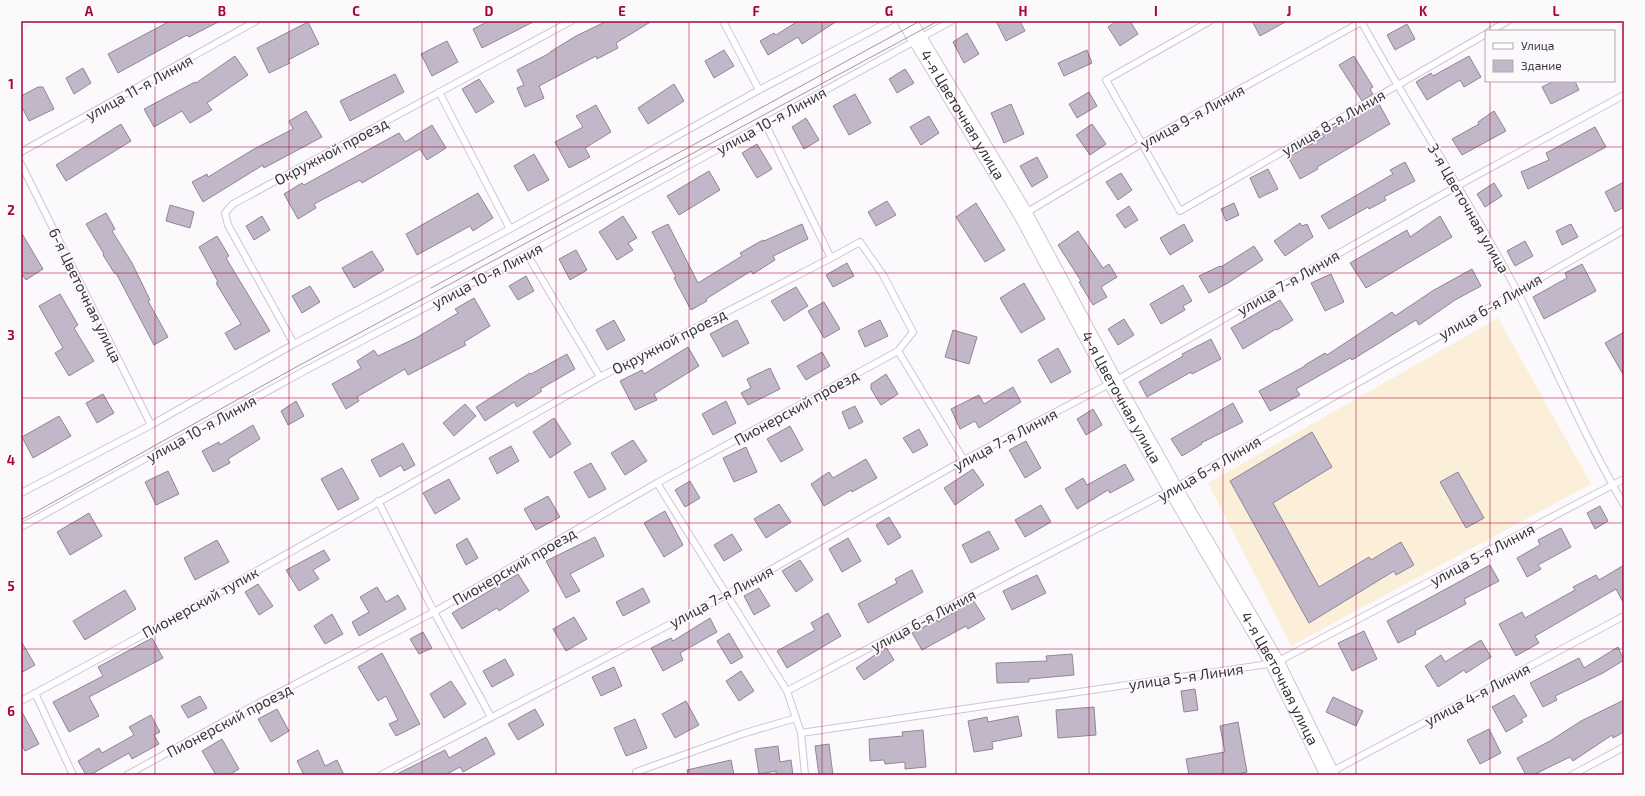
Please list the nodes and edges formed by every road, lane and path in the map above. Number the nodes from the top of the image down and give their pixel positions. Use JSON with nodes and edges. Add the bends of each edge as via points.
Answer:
{"nodes":[{"id":1,"x":256,"y":21,"type":"edge"},
{"id":2,"x":571,"y":21,"type":"edge"},
{"id":3,"x":723,"y":21,"type":"edge"},
{"id":4,"x":890,"y":21,"type":"edge"},
{"id":5,"x":907,"y":21,"type":"edge"},
{"id":6,"x":952,"y":21,"type":"edge"},
{"id":7,"x":1210,"y":21,"type":"edge"},
{"id":8,"x":1362,"y":21,"type":"edge"},
{"id":9,"x":1508,"y":21,"type":"edge"},
{"id":10,"x":1492,"y":30,"type":"edge"},
{"id":11,"x":1485,"y":35,"type":"edge"},
{"id":12,"x":918,"y":39,"type":"junction"},
{"id":13,"x":1396,"y":85,"type":"junction"},
{"id":14,"x":759,"y":90,"type":"junction"},
{"id":15,"x":439,"y":92,"type":"junction"},
{"id":16,"x":1624,"y":95,"type":"edge"},
{"id":17,"x":765,"y":124,"type":"junction"},
{"id":18,"x":1141,"y":144,"type":"junction"},
{"id":19,"x":21,"y":152,"type":"edge"},
{"id":20,"x":21,"y":164,"type":"edge"},
{"id":21,"x":1459,"y":185,"type":"junction"},
{"id":22,"x":1023,"y":214,"type":"junction"},
{"id":23,"x":510,"y":230,"type":"junction"},
{"id":24,"x":1624,"y":230,"type":"edge"},
{"id":25,"x":527,"y":254,"type":"junction"},
{"id":26,"x":831,"y":258,"type":"junction"},
{"id":27,"x":1517,"y":291,"type":"junction"},
{"id":28,"x":294,"y":344,"type":"junction"},
{"id":29,"x":898,"y":351,"type":"junction"},
{"id":30,"x":600,"y":377,"type":"junction"},
{"id":31,"x":1113,"y":382,"type":"junction"},
{"id":32,"x":150,"y":425,"type":"junction"},
{"id":33,"x":964,"y":460,"type":"junction"},
{"id":34,"x":1624,"y":479,"type":"edge"},
{"id":35,"x":658,"y":483,"type":"junction"},
{"id":36,"x":1613,"y":486,"type":"junction"},
{"id":37,"x":1173,"y":489,"type":"junction"},
{"id":38,"x":21,"y":493,"type":"edge"},
{"id":39,"x":378,"y":501,"type":"junction"},
{"id":40,"x":1624,"y":505,"type":"edge"},
{"id":41,"x":21,"y":527,"type":"edge"},
{"id":42,"x":726,"y":595,"type":"junction"},
{"id":43,"x":434,"y":612,"type":"junction"},
{"id":44,"x":1624,"y":616,"type":"edge"},
{"id":45,"x":1275,"y":663,"type":"junction"},
{"id":46,"x":787,"y":691,"type":"junction"},
{"id":47,"x":35,"y":693,"type":"junction"},
{"id":48,"x":21,"y":701,"type":"edge"},
{"id":49,"x":492,"y":717,"type":"junction"},
{"id":50,"x":796,"y":718,"type":"junction"},
{"id":51,"x":801,"y":733,"type":"junction"},
{"id":52,"x":1624,"y":747,"type":"edge"},
{"id":53,"x":636,"y":772,"type":"dead end"},
{"id":54,"x":1330,"y":774,"type":"edge"},
{"id":55,"x":74,"y":775,"type":"edge"},
{"id":56,"x":127,"y":775,"type":"edge"},
{"id":57,"x":381,"y":775,"type":"edge"},
{"id":58,"x":805,"y":775,"type":"edge"},
{"id":59,"x":1572,"y":775,"type":"edge"}],
"edges":[{"from":1,"to":19,"type":"lane","name":"улица 11-я Линия"},
{"from":2,"to":15,"type":"lane","name":"Окружной проезд"},
{"from":3,"to":14,"type":"lane"},
{"from":4,"to":14,"type":"lane","name":"улица 10-я Линия"},
{"from":5,"to":12,"type":"street","name":"4-я Цветочная улица"},
{"from":6,"to":12,"type":"lane","name":"улица 10-я Линия"},
{"from":7,"to":18,"type":"lane","via":[[1106,80]]},
{"from":8,"to":13,"type":"lane","name":"3-я Цветочная улица"},
{"from":8,"to":18,"type":"lane","name":"улица 9-я Линия"},
{"from":9,"to":10,"type":"lane"},
{"from":11,"to":13,"type":"lane","name":"улица 8-я Линия"},
{"from":12,"to":17,"type":"lane","name":"улица 10-я Линия"},
{"from":12,"to":22,"type":"street","name":"4-я Цветочная улица"},
{"from":13,"to":18,"type":"lane","name":"улица 8-я Линия","via":[[1180,211]]},
{"from":13,"to":21,"type":"lane","name":"3-я Цветочная улица"},
{"from":14,"to":23,"type":"lane","name":"улица 10-я Линия"},
{"from":15,"to":23,"type":"lane"},
{"from":15,"to":28,"type":"lane","name":"Окружной проезд","via":[[233,204],[225,213],[228,225]]},
{"from":16,"to":21,"type":"lane","name":"улица 7-я Линия"},
{"from":17,"to":25,"type":"lane","name":"улица 10-я Линия"},
{"from":17,"to":26,"type":"lane"},
{"from":18,"to":22,"type":"lane","name":"улица 9-я Линия"},
{"from":20,"to":32,"type":"lane","name":"6-я Цветочная улица"},
{"from":21,"to":27,"type":"lane","name":"3-я Цветочная улица"},
{"from":21,"to":31,"type":"lane","name":"улица 7-я Линия"},
{"from":22,"to":31,"type":"street","name":"4-я Цветочная улица"},
{"from":23,"to":28,"type":"lane","name":"улица 10-я Линия"},
{"from":24,"to":27,"type":"lane","name":"улица 6-я Линия"},
{"from":25,"to":30,"type":"lane"},
{"from":25,"to":41,"type":"lane","name":"улица 10-я Линия","via":[[306,370]]},
{"from":26,"to":29,"type":"lane","name":"Окружной проезд","via":[[860,242],[883,275],[913,332]]},
{"from":26,"to":30,"type":"lane","name":"Окружной проезд"},
{"from":27,"to":36,"type":"lane","name":"3-я Цветочная улица"},
{"from":27,"to":37,"type":"lane","name":"улица 6-я Линия"},
{"from":28,"to":32,"type":"lane","name":"улица 10-я Линия"},
{"from":29,"to":33,"type":"lane"},
{"from":29,"to":35,"type":"lane","name":"Пионерский проезд"},
{"from":30,"to":39,"type":"lane","name":"Окружной проезд"},
{"from":31,"to":33,"type":"lane","name":"улица 7-я Линия"},
{"from":31,"to":37,"type":"street","name":"4-я Цветочная улица"},
{"from":32,"to":38,"type":"lane","name":"улица 10-я Линия"},
{"from":33,"to":42,"type":"lane","name":"улица 7-я Линия"},
{"from":34,"to":36,"type":"lane","name":"улица 5-я Линия"},
{"from":35,"to":42,"type":"lane"},
{"from":35,"to":43,"type":"lane","name":"Пионерский проезд"},
{"from":36,"to":40,"type":"lane","name":"3-я Цветочная улица"},
{"from":36,"to":45,"type":"lane","name":"улица 5-я Линия"},
{"from":37,"to":45,"type":"street","name":"4-я Цветочная улица"},
{"from":37,"to":46,"type":"lane","name":"улица 6-я Линия"},
{"from":39,"to":43,"type":"lane"},
{"from":39,"to":47,"type":"lane","name":"Пионерский тупик","via":[[161,625]]},
{"from":42,"to":46,"type":"lane"},
{"from":42,"to":49,"type":"lane","name":"улица 7-я Линия"},
{"from":43,"to":49,"type":"lane"},
{"from":43,"to":56,"type":"lane","name":"Пионерский проезд","via":[[230,718]]},
{"from":44,"to":54,"type":"lane","name":"улица 4-я Линия"},
{"from":45,"to":51,"type":"lane","name":"улица 5-я Линия"},
{"from":45,"to":54,"type":"street","name":"4-я Цветочная улица"},
{"from":46,"to":50,"type":"lane"},
{"from":47,"to":48,"type":"lane","name":"Пионерский тупик"},
{"from":47,"to":55,"type":"lane"},
{"from":49,"to":57,"type":"lane","name":"улица 7-я Линия"},
{"from":50,"to":51,"type":"lane"},
{"from":50,"to":53,"type":"lane","via":[[742,734]]},
{"from":51,"to":58,"type":"lane"},
{"from":52,"to":59,"type":"lane"}]}
